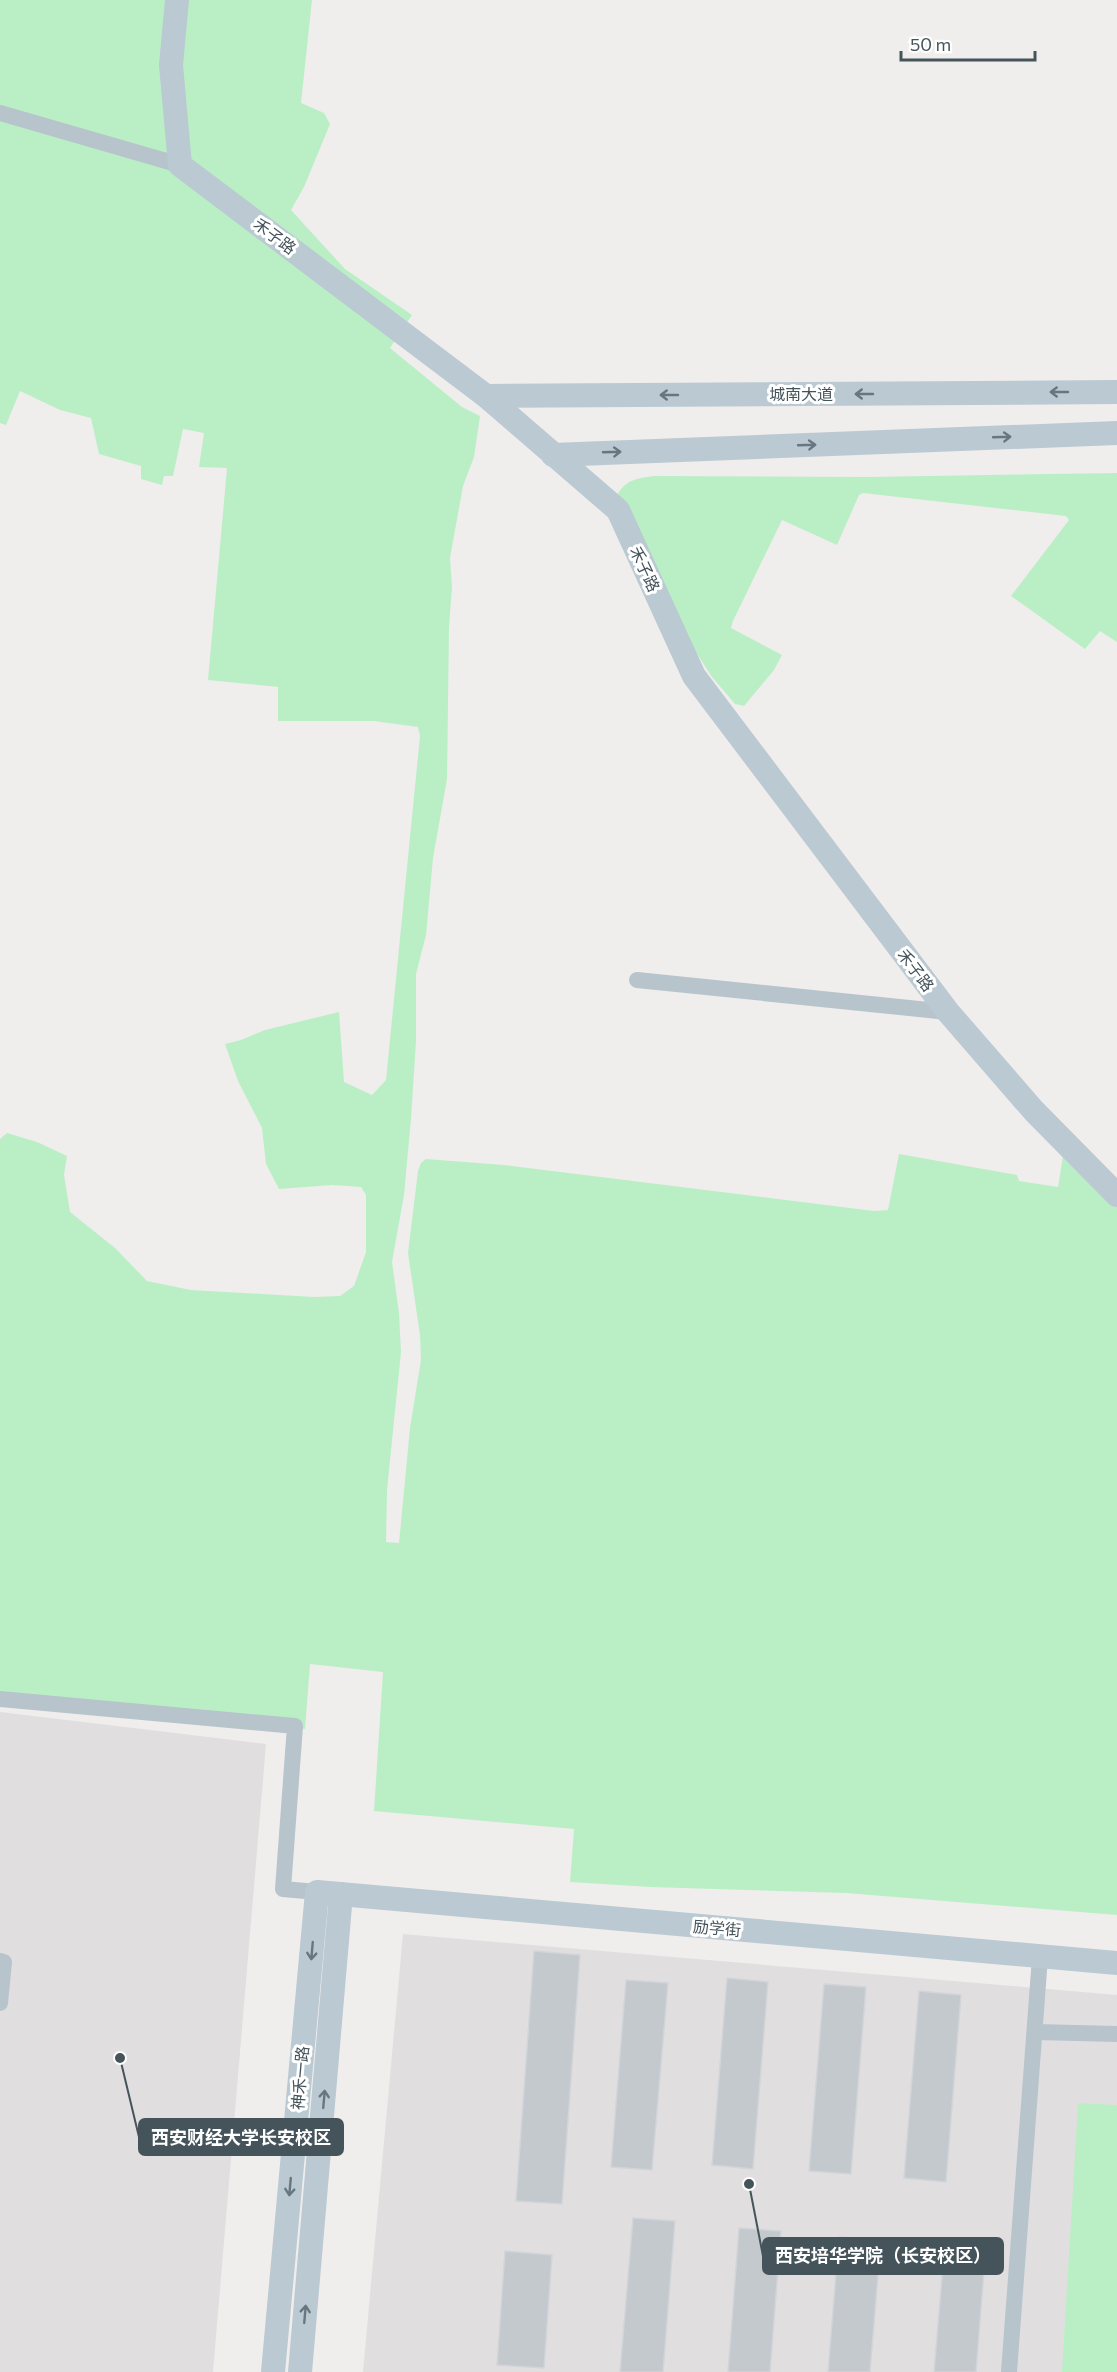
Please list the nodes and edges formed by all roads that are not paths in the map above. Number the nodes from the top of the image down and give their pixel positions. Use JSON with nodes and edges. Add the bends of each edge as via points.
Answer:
{"nodes":[{"id":1,"x":177,"y":0,"type":"edge"},
{"id":2,"x":0,"y":113,"type":"edge"},
{"id":3,"x":180,"y":165,"type":"junction"},
{"id":4,"x":1117,"y":392,"type":"edge"},
{"id":5,"x":486,"y":396,"type":"junction"},
{"id":6,"x":1117,"y":433,"type":"edge"},
{"id":7,"x":553,"y":455,"type":"junction"},
{"id":8,"x":637,"y":980,"type":"dead end"},
{"id":9,"x":948,"y":1012,"type":"junction"},
{"id":10,"x":1117,"y":1195,"type":"edge"},
{"id":11,"x":0,"y":1699,"type":"edge"},
{"id":12,"x":317,"y":1892,"type":"junction"},
{"id":13,"x":342,"y":1894,"type":"junction"},
{"id":14,"x":1040,"y":1957,"type":"junction"},
{"id":15,"x":0,"y":1961,"type":"edge"},
{"id":16,"x":1117,"y":1963,"type":"edge"},
{"id":17,"x":0,"y":2003,"type":"edge"},
{"id":18,"x":1035,"y":2032,"type":"junction"},
{"id":19,"x":1117,"y":2034,"type":"edge"},
{"id":20,"x":273,"y":2372,"type":"edge"},
{"id":21,"x":300,"y":2372,"type":"edge"},
{"id":22,"x":1009,"y":2372,"type":"edge"}],
"edges":[{"from":1,"to":3,"type":"main road","via":[[171,65]]},
{"from":2,"to":3,"type":"street"},
{"from":3,"to":5,"type":"main road","name":"禾子路"},
{"from":4,"to":5,"type":"main road","name":"城南大道","one_way":true},
{"from":5,"to":7,"type":"main road","name":"禾子路"},
{"from":7,"to":6,"type":"main road","one_way":true},
{"from":7,"to":9,"type":"main road","name":"禾子路","via":[[618,510],[694,676]]},
{"from":8,"to":9,"type":"street"},
{"from":9,"to":10,"type":"main road","name":"禾子路","via":[[1034,1111]]},
{"from":11,"to":12,"type":"street","via":[[295,1726],[283,1888]]},
{"from":12,"to":13,"type":"main road","name":"励学街"},
{"from":12,"to":20,"type":"main road","name":"神禾一路","one_way":true},
{"from":13,"to":14,"type":"main road","name":"励学街"},
{"from":21,"to":13,"type":"main road","name":"神禾一路","one_way":true},
{"from":14,"to":16,"type":"main road","name":"励学街"},
{"from":14,"to":18,"type":"street"},
{"from":15,"to":17,"type":"street","via":[[4,1962]]},
{"from":18,"to":19,"type":"street"},
{"from":18,"to":22,"type":"street"}]}
